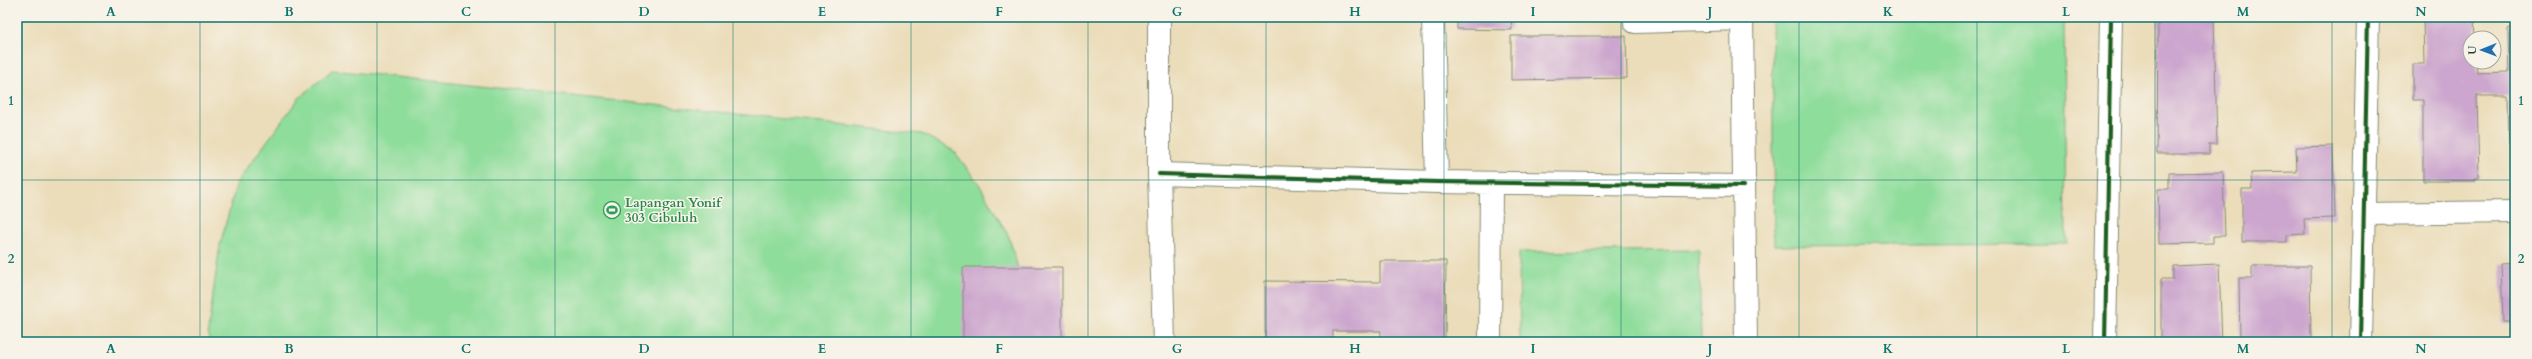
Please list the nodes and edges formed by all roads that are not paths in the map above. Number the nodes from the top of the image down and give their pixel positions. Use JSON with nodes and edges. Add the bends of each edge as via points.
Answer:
{"nodes":[{"id":1,"x":1159,"y":17,"type":"edge"},
{"id":2,"x":1433,"y":17,"type":"edge"},
{"id":3,"x":2111,"y":17,"type":"edge"},
{"id":4,"x":2368,"y":17,"type":"edge"},
{"id":5,"x":1742,"y":18,"type":"edge"},
{"id":6,"x":1636,"y":22,"type":"dead end"},
{"id":7,"x":1159,"y":174,"type":"junction"},
{"id":8,"x":1437,"y":182,"type":"junction"},
{"id":9,"x":1491,"y":183,"type":"junction"},
{"id":10,"x":1744,"y":186,"type":"junction"},
{"id":11,"x":2515,"y":212,"type":"edge"},
{"id":12,"x":2364,"y":214,"type":"junction"},
{"id":13,"x":1164,"y":342,"type":"edge"},
{"id":14,"x":1490,"y":342,"type":"edge"},
{"id":15,"x":1746,"y":342,"type":"edge"},
{"id":16,"x":2105,"y":342,"type":"edge"},
{"id":17,"x":2361,"y":342,"type":"edge"}],
"edges":[{"from":1,"to":7,"type":"street"},
{"from":2,"to":8,"type":"street"},
{"from":3,"to":16,"type":"street"},
{"from":4,"to":12,"type":"street"},
{"from":5,"to":6,"type":"street"},
{"from":5,"to":10,"type":"street"},
{"from":7,"to":8,"type":"street"},
{"from":7,"to":13,"type":"street"},
{"from":8,"to":9,"type":"street"},
{"from":9,"to":10,"type":"street"},
{"from":9,"to":14,"type":"street"},
{"from":10,"to":15,"type":"street"},
{"from":11,"to":12,"type":"street"},
{"from":12,"to":17,"type":"street"}]}
